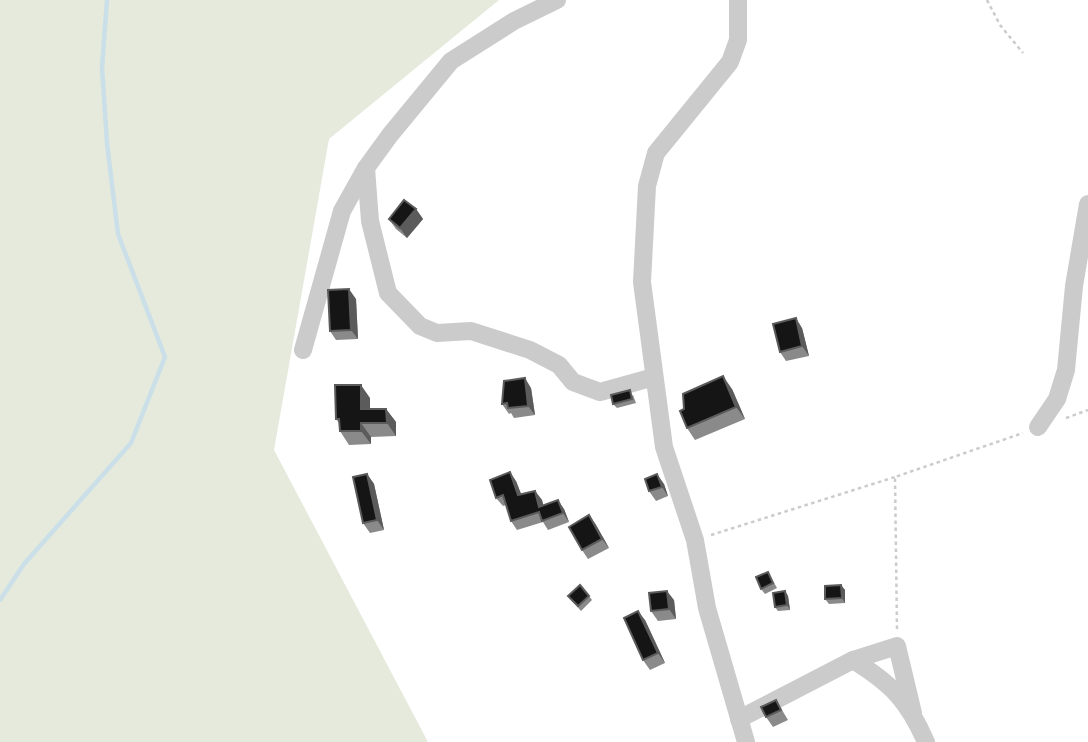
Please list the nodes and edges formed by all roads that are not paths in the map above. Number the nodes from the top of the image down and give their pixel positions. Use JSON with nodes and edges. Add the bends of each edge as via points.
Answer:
{"nodes":[{"id":1,"x":557,"y":0,"type":"edge"},
{"id":2,"x":738,"y":0,"type":"edge"},
{"id":3,"x":366,"y":168,"type":"junction"},
{"id":4,"x":1088,"y":204,"type":"edge"},
{"id":5,"x":303,"y":350,"type":"dead end"},
{"id":6,"x":653,"y":377,"type":"junction"},
{"id":7,"x":1038,"y":427,"type":"road end"},
{"id":8,"x":853,"y":660,"type":"junction"},
{"id":9,"x":913,"y":713,"type":"junction"},
{"id":10,"x":739,"y":719,"type":"junction"},
{"id":11,"x":746,"y":742,"type":"edge"},
{"id":12,"x":926,"y":742,"type":"edge"}],
"edges":[{"from":1,"to":3,"type":"street","via":[[451,61]]},
{"from":2,"to":6,"type":"street","via":[[738,40],[730,62],[656,153],[647,186],[642,282]]},
{"from":3,"to":5,"type":"street","via":[[338,223]]},
{"from":3,"to":6,"type":"street","via":[[370,221],[388,293],[420,326],[438,333],[471,331],[530,350],[559,365],[573,382],[600,392]]},
{"from":4,"to":7,"type":"street","via":[[1066,370],[1057,399]]},
{"from":6,"to":10,"type":"street","via":[[663,447],[695,540],[707,608]]},
{"from":8,"to":9,"type":"street","via":[[889,683]]},
{"from":8,"to":9,"type":"street","via":[[897,646]]},
{"from":8,"to":10,"type":"street"},
{"from":9,"to":12,"type":"street"},
{"from":10,"to":11,"type":"street"}]}
